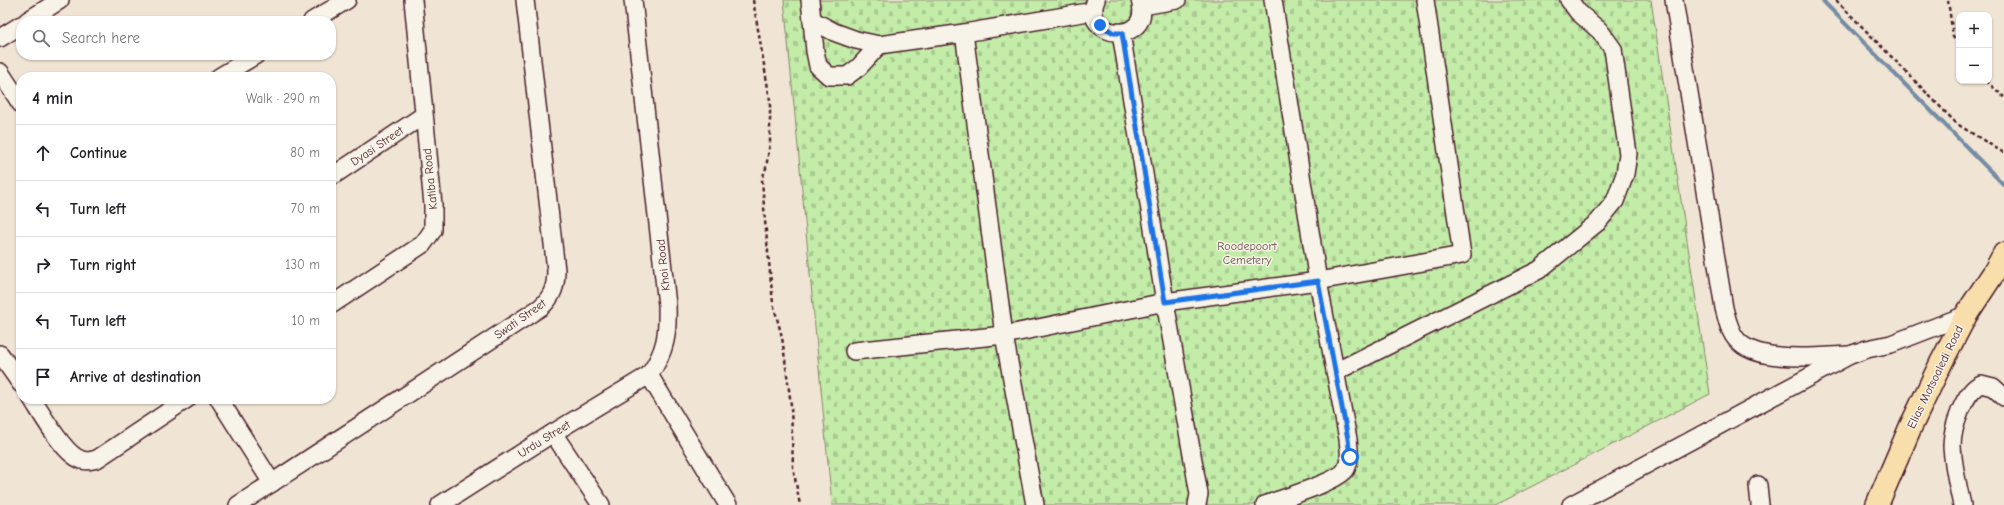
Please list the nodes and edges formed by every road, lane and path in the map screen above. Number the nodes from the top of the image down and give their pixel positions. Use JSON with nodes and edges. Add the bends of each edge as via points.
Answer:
{"nodes":[{"id":1,"x":60,"y":0,"type":"edge"},
{"id":2,"x":347,"y":0,"type":"edge"},
{"id":3,"x":413,"y":0,"type":"edge"},
{"id":4,"x":525,"y":0,"type":"edge"},
{"id":5,"x":633,"y":0,"type":"edge"},
{"id":6,"x":753,"y":0,"type":"edge"},
{"id":7,"x":810,"y":0,"type":"edge"},
{"id":8,"x":1176,"y":0,"type":"edge"},
{"id":9,"x":1273,"y":0,"type":"edge"},
{"id":10,"x":1425,"y":0,"type":"edge"},
{"id":11,"x":1569,"y":0,"type":"edge"},
{"id":12,"x":1674,"y":0,"type":"edge"},
{"id":13,"x":1836,"y":0,"type":"edge"},
{"id":14,"x":1948,"y":0,"type":"edge"},
{"id":15,"x":1141,"y":3,"type":"edge"},
{"id":16,"x":1095,"y":5,"type":"edge"},
{"id":17,"x":35,"y":16,"type":"edge"},
{"id":18,"x":320,"y":16,"type":"edge"},
{"id":19,"x":812,"y":20,"type":"junction"},
{"id":20,"x":16,"y":28,"type":"edge"},
{"id":21,"x":964,"y":33,"type":"junction"},
{"id":22,"x":1122,"y":33,"type":"junction"},
{"id":23,"x":0,"y":38,"type":"edge"},
{"id":24,"x":1956,"y":40,"type":"edge"},
{"id":25,"x":879,"y":45,"type":"junction"},
{"id":26,"x":248,"y":60,"type":"edge"},
{"id":27,"x":0,"y":72,"type":"edge"},
{"id":28,"x":227,"y":72,"type":"edge"},
{"id":29,"x":1989,"y":84,"type":"edge"},
{"id":30,"x":16,"y":96,"type":"edge"},
{"id":31,"x":2004,"y":97,"type":"edge"},
{"id":32,"x":424,"y":114,"type":"junction"},
{"id":33,"x":2004,"y":152,"type":"edge"},
{"id":34,"x":336,"y":174,"type":"edge"},
{"id":35,"x":2004,"y":254,"type":"edge"},
{"id":36,"x":1318,"y":281,"type":"junction"},
{"id":37,"x":336,"y":302,"type":"edge"},
{"id":38,"x":1165,"y":302,"type":"junction"},
{"id":39,"x":1966,"y":314,"type":"junction"},
{"id":40,"x":1004,"y":335,"type":"junction"},
{"id":41,"x":854,"y":351,"type":"dead end"},
{"id":42,"x":0,"y":354,"type":"edge"},
{"id":43,"x":1850,"y":355,"type":"junction"},
{"id":44,"x":1335,"y":372,"type":"junction"},
{"id":45,"x":649,"y":375,"type":"junction"},
{"id":46,"x":16,"y":377,"type":"edge"},
{"id":47,"x":2004,"y":397,"type":"edge"},
{"id":48,"x":35,"y":404,"type":"edge"},
{"id":49,"x":180,"y":404,"type":"edge"},
{"id":50,"x":223,"y":404,"type":"edge"},
{"id":51,"x":553,"y":432,"type":"junction"},
{"id":52,"x":272,"y":482,"type":"junction"},
{"id":53,"x":1758,"y":485,"type":"dead end"},
{"id":54,"x":238,"y":505,"type":"edge"},
{"id":55,"x":440,"y":505,"type":"edge"},
{"id":56,"x":600,"y":505,"type":"edge"},
{"id":57,"x":728,"y":505,"type":"edge"},
{"id":58,"x":800,"y":505,"type":"edge"},
{"id":59,"x":1035,"y":505,"type":"edge"},
{"id":60,"x":1197,"y":505,"type":"edge"},
{"id":61,"x":1265,"y":505,"type":"edge"},
{"id":62,"x":1571,"y":505,"type":"edge"},
{"id":63,"x":1760,"y":505,"type":"edge"},
{"id":64,"x":1877,"y":505,"type":"edge"},
{"id":65,"x":1962,"y":505,"type":"edge"}],
"edges":[{"from":1,"to":17,"type":"street"},
{"from":2,"to":18,"type":"street"},
{"from":3,"to":32,"type":"street","name":"Katiba Road"},
{"from":4,"to":52,"type":"street","name":"Swati Street","via":[[556,270],[551,296],[541,307]]},
{"from":5,"to":45,"type":"street","name":"Khoi Road","via":[[667,305],[668,330],[664,348]]},
{"from":6,"to":58,"type":"path","via":[[771,114],[770,143],[762,180],[765,221],[773,303],[782,337],[791,405],[793,467]]},
{"from":7,"to":19,"type":"street"},
{"from":8,"to":15,"type":"street"},
{"from":9,"to":36,"type":"street"},
{"from":10,"to":36,"type":"street","via":[[1462,255]]},
{"from":11,"to":44,"type":"street","via":[[1578,12],[1600,31],[1613,49],[1628,154],[1625,174],[1615,201],[1598,222],[1539,270]]},
{"from":12,"to":43,"type":"street","via":[[1724,308],[1730,328],[1737,340],[1749,349],[1764,354]]},
{"from":13,"to":33,"type":"path","via":[[1957,124]]},
{"from":14,"to":24,"type":"path","via":[[1953,36]]},
{"from":15,"to":22,"type":"street","via":[[1142,14],[1135,27]]},
{"from":16,"to":21,"type":"street"},
{"from":16,"to":22,"type":"street","via":[[1095,18],[1106,30]]},
{"from":19,"to":25,"type":"street","via":[[834,32]]},
{"from":19,"to":25,"type":"street","via":[[818,66],[829,76],[847,76]]},
{"from":20,"to":23,"type":"street"},
{"from":21,"to":25,"type":"street"},
{"from":21,"to":40,"type":"street"},
{"from":22,"to":38,"type":"street"},
{"from":26,"to":28,"type":"street"},
{"from":27,"to":30,"type":"street"},
{"from":29,"to":31,"type":"path"},
{"from":32,"to":34,"type":"street","name":"Dyasi Street"},
{"from":32,"to":37,"type":"street","name":"Katiba Road","via":[[434,220],[430,237],[424,244]]},
{"from":35,"to":39,"type":"main road","name":"Elias Motsoaledi Road"},
{"from":36,"to":38,"type":"street"},
{"from":36,"to":44,"type":"street"},
{"from":38,"to":40,"type":"street"},
{"from":38,"to":60,"type":"street","via":[[1200,494]]},
{"from":39,"to":43,"type":"street","via":[[1891,344]]},
{"from":39,"to":64,"type":"main road","name":"Elias Motsoaledi Road","via":[[1910,428]]},
{"from":40,"to":41,"type":"street"},
{"from":40,"to":59,"type":"street"},
{"from":42,"to":46,"type":"street"},
{"from":43,"to":62,"type":"street"},
{"from":44,"to":61,"type":"street","via":[[1350,457],[1345,470],[1333,479]]},
{"from":45,"to":51,"type":"street","name":"Urdu Street"},
{"from":45,"to":57,"type":"street"},
{"from":47,"to":65,"type":"street","via":[[1993,387],[1981,384],[1976,386],[1963,405],[1952,446]]},
{"from":48,"to":49,"type":"street","via":[[66,448],[82,460],[90,461],[97,459]]},
{"from":50,"to":52,"type":"street"},
{"from":51,"to":55,"type":"street","name":"Urdu Street"},
{"from":51,"to":56,"type":"street"},
{"from":52,"to":54,"type":"street","name":"Swati Street"},
{"from":53,"to":63,"type":"street"}]}
